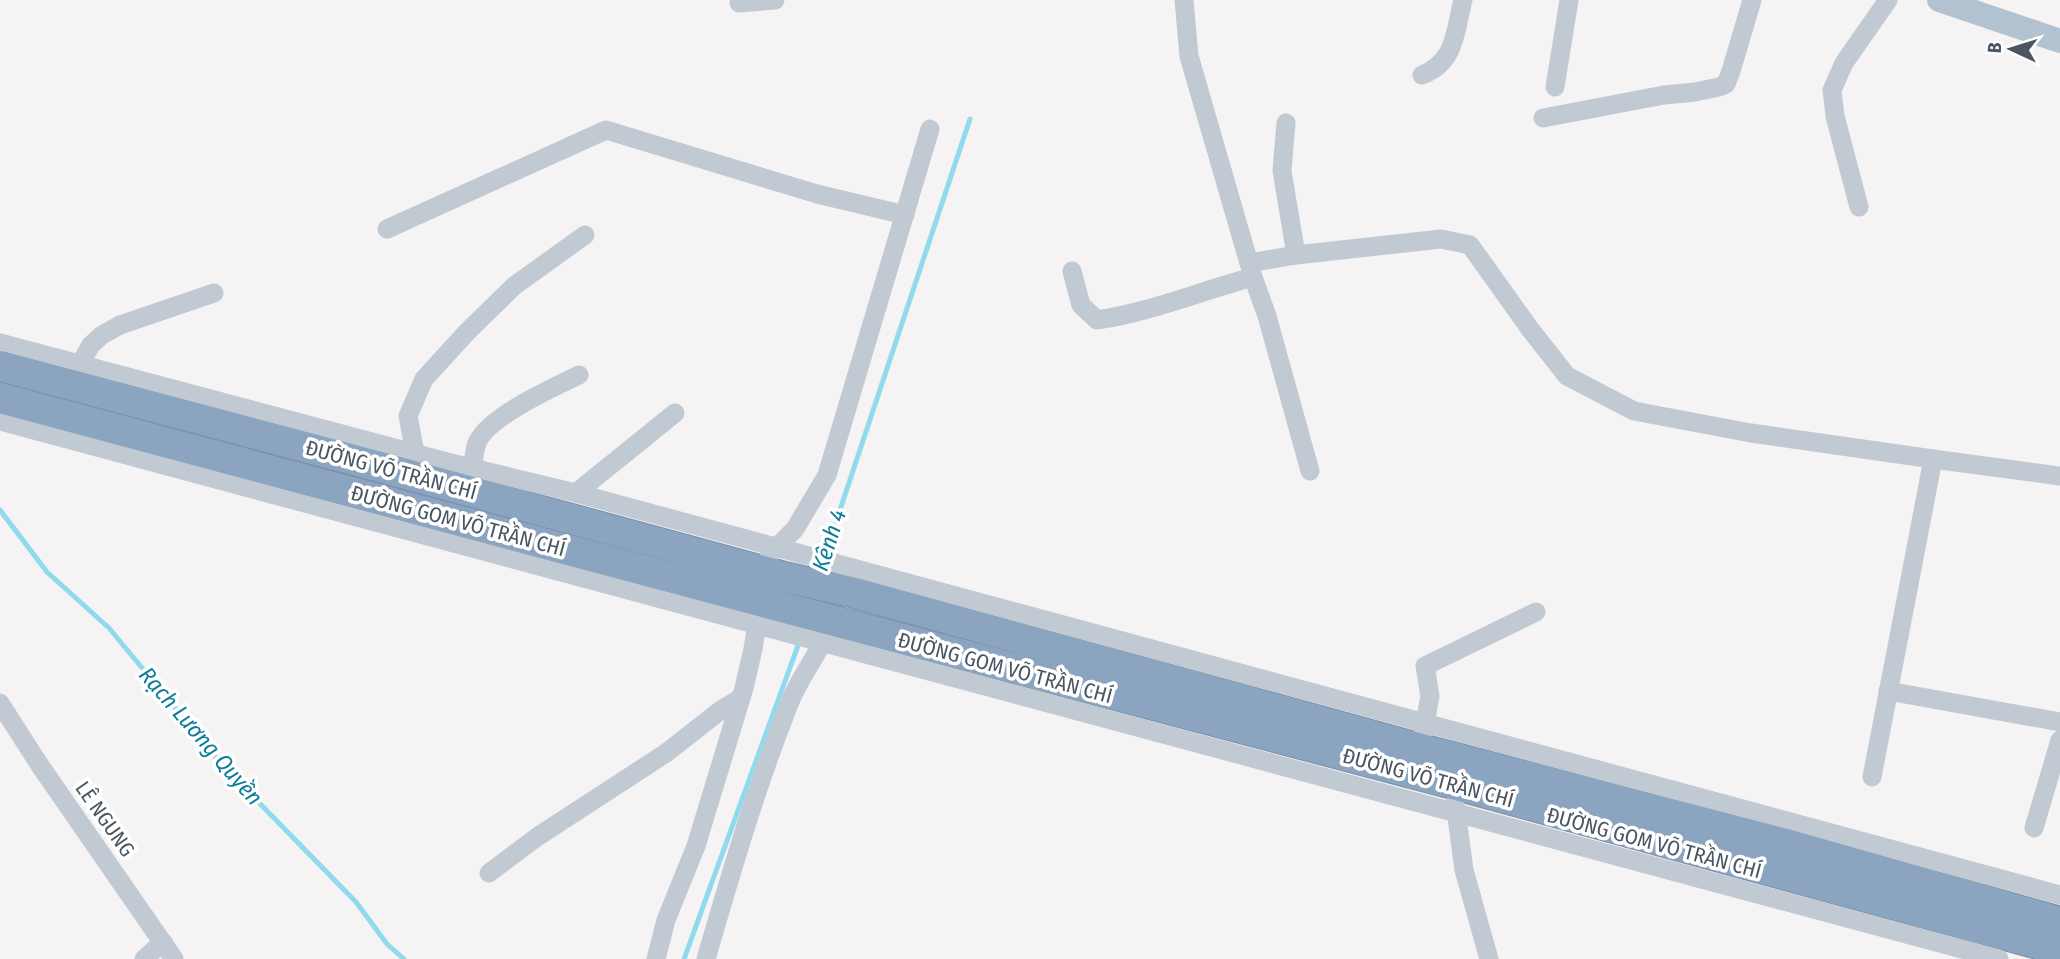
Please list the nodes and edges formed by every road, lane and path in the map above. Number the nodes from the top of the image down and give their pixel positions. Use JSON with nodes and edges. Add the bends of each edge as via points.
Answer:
{"nodes":[{"id":1,"x":775,"y":0,"type":"edge"},
{"id":2,"x":1184,"y":0,"type":"edge"},
{"id":3,"x":1463,"y":0,"type":"edge"},
{"id":4,"x":1569,"y":0,"type":"edge"},
{"id":5,"x":1752,"y":0,"type":"edge"},
{"id":6,"x":1888,"y":0,"type":"edge"},
{"id":7,"x":1938,"y":0,"type":"edge"},
{"id":8,"x":739,"y":3,"type":"dead end"},
{"id":9,"x":2060,"y":41,"type":"edge"},
{"id":10,"x":1422,"y":75,"type":"dead end"},
{"id":11,"x":1555,"y":87,"type":"dead end"},
{"id":12,"x":1543,"y":118,"type":"dead end"},
{"id":13,"x":1286,"y":123,"type":"dead end"},
{"id":14,"x":930,"y":129,"type":"dead end"},
{"id":15,"x":1859,"y":207,"type":"dead end"},
{"id":16,"x":905,"y":215,"type":"junction"},
{"id":17,"x":387,"y":229,"type":"dead end"},
{"id":18,"x":585,"y":235,"type":"dead end"},
{"id":19,"x":1296,"y":255,"type":"junction"},
{"id":20,"x":1251,"y":270,"type":"junction"},
{"id":21,"x":1072,"y":271,"type":"dead end"},
{"id":22,"x":214,"y":293,"type":"dead end"},
{"id":23,"x":0,"y":343,"type":"edge"},
{"id":24,"x":80,"y":365,"type":"junction"},
{"id":25,"x":0,"y":366,"type":"edge"},
{"id":26,"x":579,"y":375,"type":"dead end"},
{"id":27,"x":0,"y":398,"type":"edge"},
{"id":28,"x":675,"y":413,"type":"dead end"},
{"id":29,"x":0,"y":421,"type":"edge"},
{"id":30,"x":415,"y":453,"type":"junction"},
{"id":31,"x":1933,"y":459,"type":"junction"},
{"id":32,"x":473,"y":468,"type":"junction"},
{"id":33,"x":1310,"y":471,"type":"dead end"},
{"id":34,"x":2060,"y":476,"type":"edge"},
{"id":35,"x":576,"y":494,"type":"junction"},
{"id":36,"x":771,"y":564,"type":"junction"},
{"id":37,"x":764,"y":610,"type":"junction"},
{"id":38,"x":1536,"y":612,"type":"dead end"},
{"id":39,"x":825,"y":627,"type":"junction"},
{"id":40,"x":1888,"y":691,"type":"junction"},
{"id":41,"x":741,"y":698,"type":"junction"},
{"id":42,"x":0,"y":703,"type":"edge"},
{"id":43,"x":2060,"y":722,"type":"edge"},
{"id":44,"x":1423,"y":736,"type":"junction"},
{"id":45,"x":2060,"y":740,"type":"edge"},
{"id":46,"x":1872,"y":777,"type":"dead end"},
{"id":47,"x":1455,"y":799,"type":"junction"},
{"id":48,"x":2034,"y":828,"type":"dead end"},
{"id":49,"x":489,"y":873,"type":"dead end"},
{"id":50,"x":2060,"y":895,"type":"edge"},
{"id":51,"x":2049,"y":933,"type":"edge"},
{"id":52,"x":163,"y":942,"type":"junction"},
{"id":53,"x":144,"y":959,"type":"edge"},
{"id":54,"x":174,"y":959,"type":"edge"},
{"id":55,"x":656,"y":959,"type":"edge"},
{"id":56,"x":706,"y":959,"type":"edge"},
{"id":57,"x":1489,"y":959,"type":"edge"},
{"id":58,"x":1999,"y":959,"type":"edge"}],
"edges":[{"from":1,"to":8,"type":"street"},
{"from":2,"to":20,"type":"street","via":[[1189,55]]},
{"from":3,"to":10,"type":"street","via":[[1443,63]]},
{"from":4,"to":11,"type":"street"},
{"from":5,"to":12,"type":"street","via":[[1726,84]]},
{"from":6,"to":15,"type":"street","via":[[1844,63],[1832,90]]},
{"from":7,"to":9,"type":"main road"},
{"from":13,"to":19,"type":"street","via":[[1282,171]]},
{"from":14,"to":16,"type":"street"},
{"from":16,"to":17,"type":"street","via":[[817,194],[606,130]]},
{"from":16,"to":36,"type":"street","via":[[827,475]]},
{"from":18,"to":30,"type":"street","via":[[514,286],[424,379],[408,415]]},
{"from":19,"to":20,"type":"street"},
{"from":19,"to":31,"type":"street","via":[[1441,239],[1469,245],[1567,376],[1634,411]]},
{"from":20,"to":21,"type":"street","via":[[1151,309],[1097,320],[1081,305]]},
{"from":20,"to":33,"type":"street"},
{"from":22,"to":24,"type":"street","via":[[120,325],[91,345]]},
{"from":23,"to":24,"type":"street"},
{"from":24,"to":30,"type":"street"},
{"from":25,"to":36,"type":"highway","name":"ĐƯỜNG VÕ TRẦN CHÍ"},
{"from":26,"to":32,"type":"street","via":[[486,429],[477,441]]},
{"from":27,"to":37,"type":"highway","name":"ĐƯỜNG VÕ TRẦN CHÍ"},
{"from":28,"to":35,"type":"street"},
{"from":29,"to":37,"type":"street","name":"ĐƯỜNG GOM VÕ TRẦN CHÍ"},
{"from":30,"to":32,"type":"street"},
{"from":31,"to":34,"type":"street"},
{"from":31,"to":40,"type":"street"},
{"from":32,"to":35,"type":"street"},
{"from":35,"to":36,"type":"street"},
{"from":36,"to":44,"type":"street"},
{"from":36,"to":44,"type":"highway","name":"ĐƯỜNG VÕ TRẦN CHÍ","via":[[855,593]]},
{"from":37,"to":39,"type":"highway","name":"ĐƯỜNG VÕ TRẦN CHÍ"},
{"from":37,"to":41,"type":"street"},
{"from":38,"to":44,"type":"street","via":[[1425,666],[1430,696]]},
{"from":39,"to":47,"type":"highway","name":"ĐƯỜNG VÕ TRẦN CHÍ"},
{"from":39,"to":56,"type":"street","via":[[817,656],[789,701]]},
{"from":40,"to":43,"type":"street"},
{"from":40,"to":46,"type":"street"},
{"from":41,"to":49,"type":"street"},
{"from":41,"to":55,"type":"street"},
{"from":42,"to":52,"type":"street","name":"LÊ NGUNG"},
{"from":44,"to":50,"type":"street"},
{"from":44,"to":51,"type":"highway","name":"ĐƯỜNG VÕ TRẦN CHÍ","via":[[1786,844]]},
{"from":45,"to":48,"type":"street"},
{"from":47,"to":51,"type":"highway","name":"ĐƯỜNG VÕ TRẦN CHÍ"},
{"from":47,"to":57,"type":"street","via":[[1464,870]]},
{"from":47,"to":58,"type":"street","name":"ĐƯỜNG GOM VÕ TRẦN CHÍ"},
{"from":52,"to":53,"type":"street"},
{"from":52,"to":54,"type":"street","name":"LÊ NGUNG"}]}
